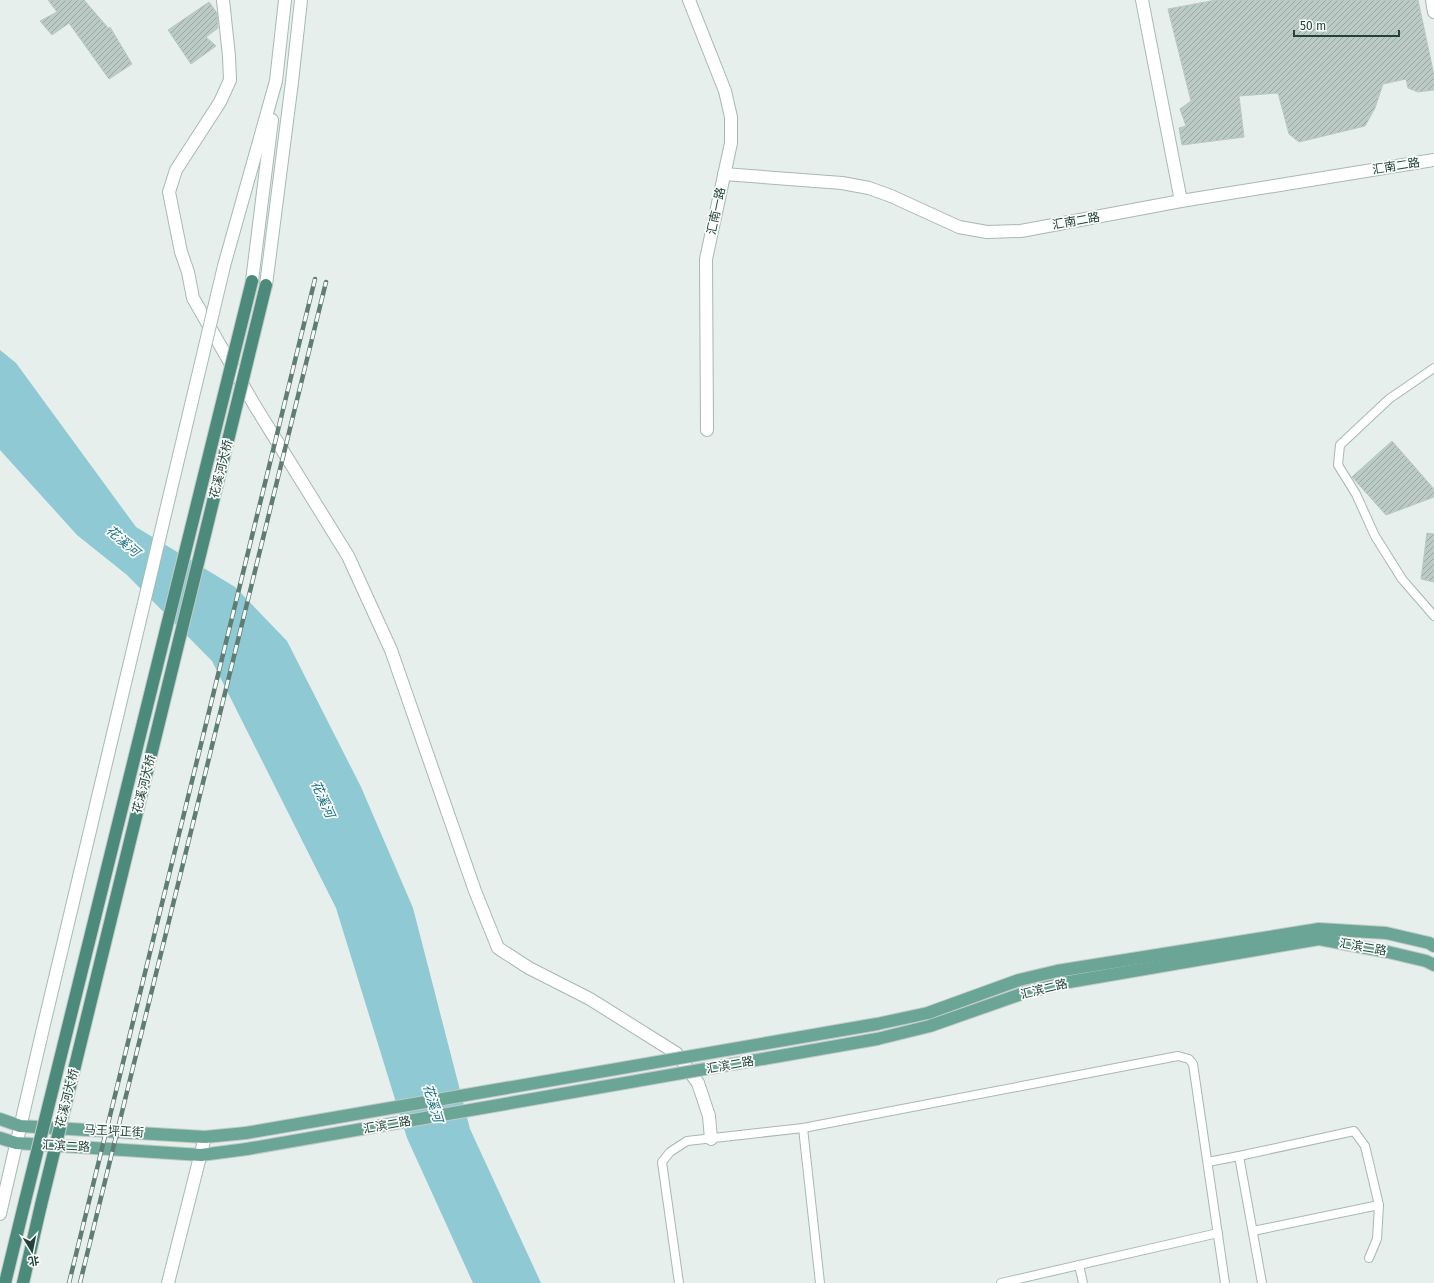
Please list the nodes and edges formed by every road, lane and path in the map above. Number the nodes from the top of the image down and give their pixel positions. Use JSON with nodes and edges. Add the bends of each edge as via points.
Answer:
{"nodes":[{"id":1,"x":223,"y":0,"type":"edge"},
{"id":2,"x":285,"y":0,"type":"edge"},
{"id":3,"x":301,"y":0,"type":"edge"},
{"id":4,"x":689,"y":0,"type":"edge"},
{"id":5,"x":1142,"y":0,"type":"edge"},
{"id":6,"x":1432,"y":0,"type":"edge"},
{"id":7,"x":1434,"y":12,"type":"edge"},
{"id":8,"x":276,"y":81,"type":"junction"},
{"id":9,"x":1434,"y":160,"type":"edge"},
{"id":10,"x":724,"y":174,"type":"junction"},
{"id":11,"x":1182,"y":201,"type":"junction"},
{"id":12,"x":252,"y":281,"type":"joint"},
{"id":13,"x":266,"y":285,"type":"joint"},
{"id":14,"x":1434,"y":368,"type":"edge"},
{"id":15,"x":707,"y":430,"type":"dead end"},
{"id":16,"x":1434,"y":616,"type":"edge"},
{"id":17,"x":1319,"y":934,"type":"junction"},
{"id":18,"x":1434,"y":946,"type":"edge"},
{"id":19,"x":1434,"y":966,"type":"edge"},
{"id":20,"x":0,"y":1119,"type":"edge"},
{"id":21,"x":20,"y":1126,"type":"junction"},
{"id":22,"x":803,"y":1128,"type":"junction"},
{"id":23,"x":205,"y":1137,"type":"junction"},
{"id":24,"x":0,"y":1138,"type":"edge"},
{"id":25,"x":711,"y":1138,"type":"junction"},
{"id":26,"x":16,"y":1143,"type":"junction"},
{"id":27,"x":201,"y":1154,"type":"junction"},
{"id":28,"x":1239,"y":1156,"type":"junction"},
{"id":29,"x":1208,"y":1162,"type":"junction"},
{"id":30,"x":1379,"y":1204,"type":"junction"},
{"id":31,"x":0,"y":1214,"type":"edge"},
{"id":32,"x":1253,"y":1231,"type":"junction"},
{"id":33,"x":1218,"y":1233,"type":"junction"},
{"id":34,"x":1369,"y":1258,"type":"dead end"},
{"id":35,"x":1080,"y":1265,"type":"junction"},
{"id":36,"x":5,"y":1283,"type":"edge"},
{"id":37,"x":23,"y":1283,"type":"edge"},
{"id":38,"x":168,"y":1283,"type":"edge"},
{"id":39,"x":679,"y":1283,"type":"edge"},
{"id":40,"x":820,"y":1283,"type":"edge"},
{"id":41,"x":1001,"y":1283,"type":"edge"},
{"id":42,"x":1083,"y":1283,"type":"edge"},
{"id":43,"x":1226,"y":1283,"type":"edge"},
{"id":44,"x":1262,"y":1283,"type":"edge"}],
"edges":[{"from":1,"to":25,"type":"street","via":[[230,56],[230,80],[220,102],[176,170],[169,192],[193,298],[351,564],[391,650],[475,891],[498,948],[528,968],[590,999],[676,1053],[698,1083],[709,1116]]},
{"from":2,"to":8,"type":"street"},
{"from":3,"to":13,"type":"street"},
{"from":4,"to":10,"type":"street","name":"汇南一路","via":[[725,91],[732,117]]},
{"from":5,"to":11,"type":"street"},
{"from":6,"to":7,"type":"street"},
{"from":8,"to":12,"type":"street"},
{"from":8,"to":21,"type":"street","bridge":true,"via":[[224,266]]},
{"from":9,"to":11,"type":"street","name":"汇南二路"},
{"from":10,"to":11,"type":"street","name":"汇南二路","via":[[842,183],[869,188],[959,227],[986,232],[1021,231]]},
{"from":10,"to":15,"type":"street","name":"汇南一路","via":[[706,259]]},
{"from":12,"to":36,"type":"highway","name":"花溪河大桥","bridge":true},
{"from":13,"to":37,"type":"highway","name":"花溪河大桥","bridge":true},
{"from":14,"to":16,"type":"lane","via":[[1389,399],[1340,445],[1338,465],[1356,494],[1375,536],[1402,579]]},
{"from":17,"to":18,"type":"main road","name":"汇滨二路","via":[[1386,933]]},
{"from":17,"to":19,"type":"main road","name":"汇滨二路","via":[[1426,961]]},
{"from":17,"to":23,"type":"main road","name":"汇滨二路","bridge":true,"via":[[1056,971],[1019,980],[928,1013],[877,1024],[246,1133]]},
{"from":17,"to":27,"type":"main road","name":"汇滨二路","bridge":true,"via":[[1063,983],[1024,993],[930,1026],[877,1039],[247,1149]]},
{"from":20,"to":21,"type":"main road","name":"马王坪正街"},
{"from":21,"to":23,"type":"main road","name":"马王坪正街"},
{"from":21,"to":26,"type":"street"},
{"from":22,"to":25,"type":"lane"},
{"from":22,"to":29,"type":"lane","via":[[1178,1056],[1189,1059],[1193,1064]]},
{"from":22,"to":40,"type":"lane"},
{"from":23,"to":27,"type":"street"},
{"from":24,"to":26,"type":"main road"},
{"from":25,"to":39,"type":"lane","via":[[687,1141],[670,1152],[662,1162]]},
{"from":26,"to":27,"type":"main road","name":"汇滨二路"},
{"from":26,"to":31,"type":"street"},
{"from":27,"to":38,"type":"street"},
{"from":28,"to":29,"type":"lane"},
{"from":28,"to":30,"type":"lane","via":[[1354,1131],[1365,1146]]},
{"from":28,"to":32,"type":"lane"},
{"from":29,"to":33,"type":"lane"},
{"from":30,"to":32,"type":"lane"},
{"from":30,"to":34,"type":"lane","via":[[1377,1239]]},
{"from":32,"to":44,"type":"lane"},
{"from":33,"to":35,"type":"lane"},
{"from":33,"to":43,"type":"lane"},
{"from":35,"to":41,"type":"lane"},
{"from":35,"to":42,"type":"lane"}]}
